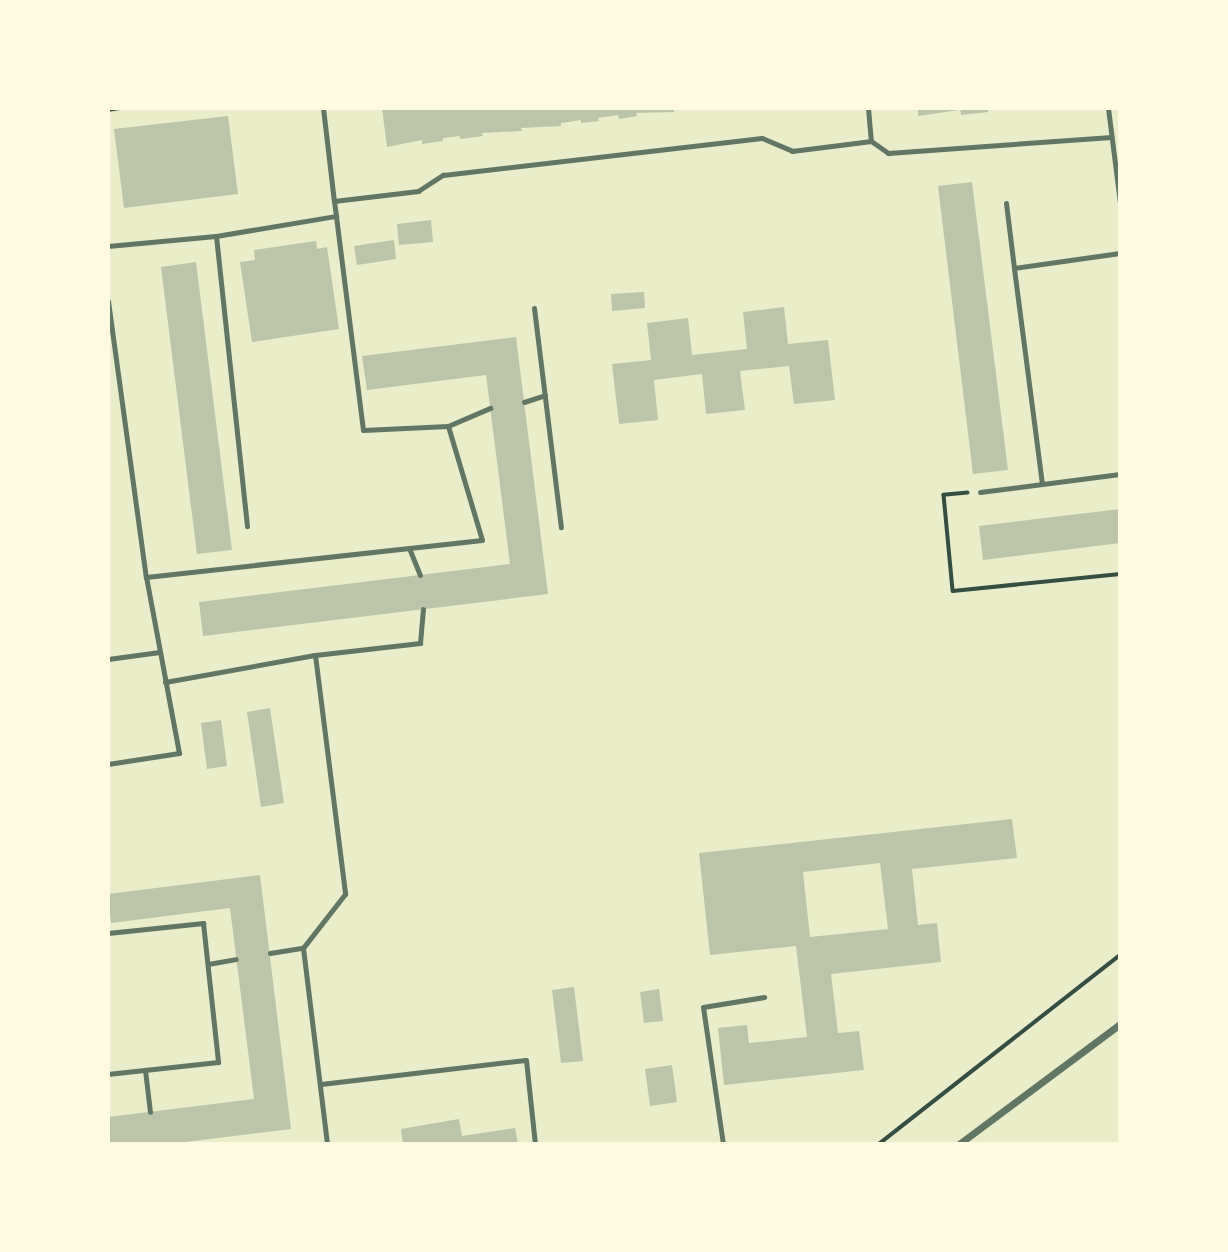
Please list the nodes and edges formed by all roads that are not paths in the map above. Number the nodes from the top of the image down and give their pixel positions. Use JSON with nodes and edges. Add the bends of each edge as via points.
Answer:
{"nodes":[{"id":1,"x":323,"y":108,"type":"edge"},
{"id":2,"x":868,"y":108,"type":"edge"},
{"id":3,"x":1108,"y":108,"type":"edge"},
{"id":4,"x":1111,"y":137,"type":"junction"},
{"id":5,"x":871,"y":141,"type":"junction"},
{"id":6,"x":334,"y":201,"type":"junction"},
{"id":7,"x":1006,"y":203,"type":"dead end"},
{"id":8,"x":1119,"y":203,"type":"edge"},
{"id":9,"x":336,"y":216,"type":"junction"},
{"id":10,"x":216,"y":236,"type":"junction"},
{"id":11,"x":108,"y":246,"type":"edge"},
{"id":12,"x":1119,"y":253,"type":"edge"},
{"id":13,"x":1014,"y":268,"type":"junction"},
{"id":14,"x":108,"y":301,"type":"edge"},
{"id":15,"x":534,"y":308,"type":"dead end"},
{"id":16,"x":545,"y":395,"type":"junction"},
{"id":17,"x":524,"y":402,"type":"dead end"},
{"id":18,"x":491,"y":408,"type":"dead end"},
{"id":19,"x":449,"y":426,"type":"junction"},
{"id":20,"x":1119,"y":474,"type":"edge"},
{"id":21,"x":1042,"y":484,"type":"junction"},
{"id":22,"x":980,"y":492,"type":"road end"},
{"id":23,"x":247,"y":526,"type":"dead end"},
{"id":24,"x":561,"y":527,"type":"dead end"},
{"id":25,"x":410,"y":548,"type":"junction"},
{"id":26,"x":420,"y":575,"type":"dead end"},
{"id":27,"x":146,"y":577,"type":"junction"},
{"id":28,"x":424,"y":609,"type":"dead end"},
{"id":29,"x":160,"y":652,"type":"junction"},
{"id":30,"x":315,"y":654,"type":"junction"},
{"id":31,"x":108,"y":659,"type":"edge"},
{"id":32,"x":165,"y":682,"type":"junction"},
{"id":33,"x":108,"y":764,"type":"edge"},
{"id":34,"x":108,"y":933,"type":"edge"},
{"id":35,"x":303,"y":947,"type":"junction"},
{"id":36,"x":270,"y":953,"type":"dead end"},
{"id":37,"x":236,"y":959,"type":"dead end"},
{"id":38,"x":208,"y":964,"type":"junction"},
{"id":39,"x":764,"y":998,"type":"dead end"},
{"id":40,"x":1119,"y":1024,"type":"edge"},
{"id":41,"x":145,"y":1070,"type":"junction"},
{"id":42,"x":108,"y":1073,"type":"edge"},
{"id":43,"x":321,"y":1084,"type":"junction"},
{"id":44,"x":150,"y":1112,"type":"dead end"},
{"id":45,"x":327,"y":1143,"type":"edge"},
{"id":46,"x":535,"y":1143,"type":"edge"},
{"id":47,"x":723,"y":1143,"type":"edge"},
{"id":48,"x":958,"y":1143,"type":"edge"}],
"edges":[{"from":1,"to":6,"type":"lane"},
{"from":2,"to":5,"type":"lane"},
{"from":3,"to":4,"type":"lane"},
{"from":4,"to":5,"type":"lane","via":[[888,153]]},
{"from":4,"to":8,"type":"lane"},
{"from":5,"to":6,"type":"lane","via":[[792,151],[762,138],[443,175],[418,191]]},
{"from":6,"to":9,"type":"lane"},
{"from":7,"to":13,"type":"lane"},
{"from":9,"to":10,"type":"lane"},
{"from":9,"to":19,"type":"lane","via":[[363,430]]},
{"from":10,"to":11,"type":"lane"},
{"from":10,"to":23,"type":"lane"},
{"from":12,"to":13,"type":"lane"},
{"from":13,"to":21,"type":"lane"},
{"from":14,"to":27,"type":"lane"},
{"from":15,"to":16,"type":"lane"},
{"from":16,"to":17,"type":"lane"},
{"from":16,"to":24,"type":"lane"},
{"from":18,"to":19,"type":"lane"},
{"from":19,"to":25,"type":"lane","via":[[482,540]]},
{"from":20,"to":21,"type":"lane"},
{"from":21,"to":22,"type":"lane"},
{"from":25,"to":26,"type":"lane"},
{"from":25,"to":27,"type":"lane"},
{"from":27,"to":29,"type":"lane"},
{"from":28,"to":30,"type":"lane","via":[[420,643]]},
{"from":29,"to":31,"type":"lane"},
{"from":29,"to":32,"type":"lane"},
{"from":30,"to":32,"type":"lane"},
{"from":30,"to":35,"type":"lane","via":[[345,894]]},
{"from":32,"to":33,"type":"lane","via":[[179,753]]},
{"from":34,"to":38,"type":"lane","via":[[203,923]]},
{"from":35,"to":36,"type":"lane"},
{"from":35,"to":43,"type":"lane"},
{"from":37,"to":38,"type":"lane"},
{"from":38,"to":41,"type":"lane","via":[[218,1062]]},
{"from":39,"to":47,"type":"lane","via":[[703,1007]]},
{"from":40,"to":48,"type":"street"},
{"from":41,"to":42,"type":"lane"},
{"from":41,"to":44,"type":"lane"},
{"from":43,"to":45,"type":"lane"},
{"from":43,"to":46,"type":"lane","via":[[526,1060]]}]}
